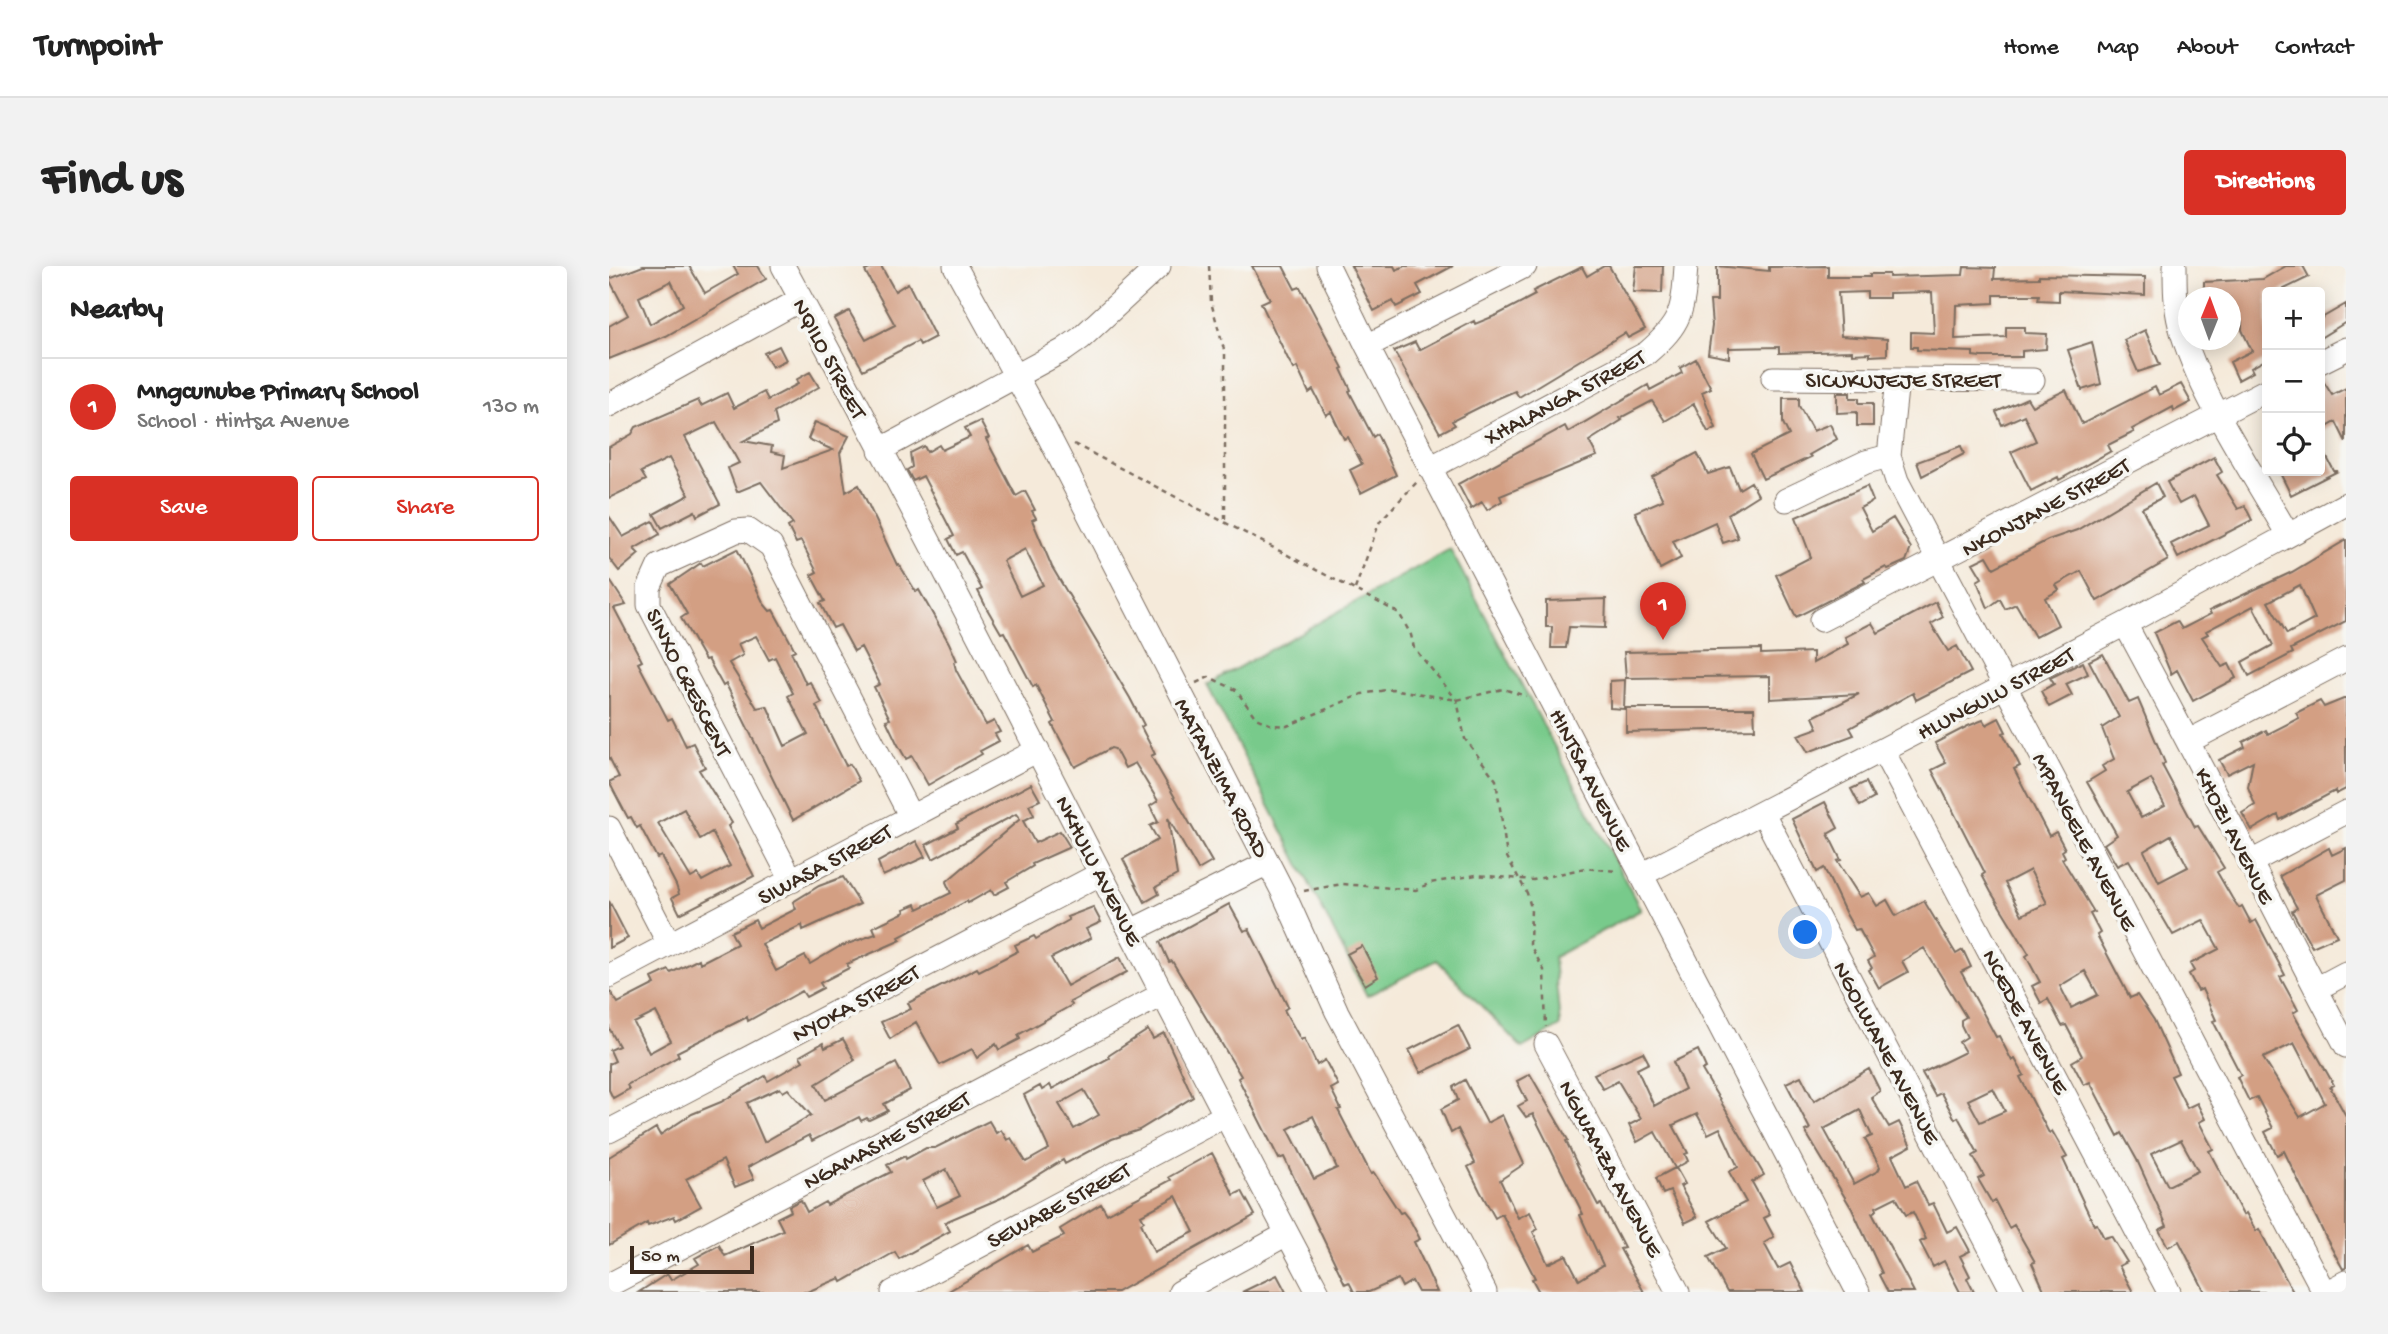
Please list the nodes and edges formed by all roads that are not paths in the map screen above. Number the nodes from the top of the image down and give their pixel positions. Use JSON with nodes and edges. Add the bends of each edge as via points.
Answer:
{"nodes":[{"id":1,"x":783,"y":266,"type":"edge"},
{"id":2,"x":955,"y":266,"type":"edge"},
{"id":3,"x":1159,"y":266,"type":"edge"},
{"id":4,"x":1328,"y":266,"type":"edge"},
{"id":5,"x":1525,"y":266,"type":"edge"},
{"id":6,"x":1686,"y":266,"type":"edge"},
{"id":7,"x":2175,"y":266,"type":"edge"},
{"id":8,"x":800,"y":300,"type":"junction"},
{"id":9,"x":1367,"y":346,"type":"junction"},
{"id":10,"x":2346,"y":349,"type":"edge"},
{"id":11,"x":2325,"y":360,"type":"edge"},
{"id":12,"x":1017,"y":377,"type":"junction"},
{"id":13,"x":1773,"y":379,"type":"dead end"},
{"id":14,"x":1897,"y":379,"type":"junction"},
{"id":15,"x":2033,"y":380,"type":"dead end"},
{"id":16,"x":2262,"y":393,"type":"edge"},
{"id":17,"x":609,"y":405,"type":"edge"},
{"id":18,"x":2219,"y":415,"type":"junction"},
{"id":19,"x":880,"y":450,"type":"junction"},
{"id":20,"x":1889,"y":456,"type":"junction"},
{"id":21,"x":1430,"y":467,"type":"junction"},
{"id":22,"x":1786,"y":500,"type":"dead end"},
{"id":23,"x":2346,"y":505,"type":"edge"},
{"id":24,"x":2288,"y":535,"type":"junction"},
{"id":25,"x":1940,"y":561,"type":"junction"},
{"id":26,"x":1821,"y":620,"type":"dead end"},
{"id":27,"x":2125,"y":624,"type":"junction"},
{"id":28,"x":2346,"y":659,"type":"edge"},
{"id":29,"x":2004,"y":687,"type":"junction"},
{"id":30,"x":2189,"y":741,"type":"junction"},
{"id":31,"x":1038,"y":750,"type":"junction"},
{"id":32,"x":1883,"y":751,"type":"junction"},
{"id":33,"x":2346,"y":812,"type":"edge"},
{"id":34,"x":1763,"y":813,"type":"junction"},
{"id":35,"x":911,"y":817,"type":"junction"},
{"id":36,"x":609,"y":828,"type":"edge"},
{"id":37,"x":1268,"y":863,"type":"junction"},
{"id":38,"x":2249,"y":863,"type":"junction"},
{"id":39,"x":1100,"y":874,"type":"junction"},
{"id":40,"x":1641,"y":875,"type":"junction"},
{"id":41,"x":792,"y":881,"type":"junction"},
{"id":42,"x":1131,"y":931,"type":"junction"},
{"id":43,"x":669,"y":944,"type":"junction"},
{"id":44,"x":2346,"y":973,"type":"edge"},
{"id":45,"x":609,"y":976,"type":"edge"},
{"id":46,"x":2316,"y":989,"type":"junction"},
{"id":47,"x":1163,"y":994,"type":"junction"},
{"id":48,"x":1546,"y":1044,"type":"road end"},
{"id":49,"x":2346,"y":1046,"type":"edge"},
{"id":50,"x":1224,"y":1116,"type":"junction"},
{"id":51,"x":609,"y":1131,"type":"edge"},
{"id":52,"x":1287,"y":1234,"type":"junction"},
{"id":53,"x":2346,"y":1282,"type":"edge"},
{"id":54,"x":609,"y":1285,"type":"edge"},
{"id":55,"x":893,"y":1292,"type":"edge"},
{"id":56,"x":1180,"y":1292,"type":"edge"},
{"id":57,"x":1318,"y":1292,"type":"edge"},
{"id":58,"x":1485,"y":1292,"type":"edge"},
{"id":59,"x":1678,"y":1292,"type":"edge"},
{"id":60,"x":1857,"y":1292,"type":"edge"},
{"id":61,"x":2013,"y":1292,"type":"edge"},
{"id":62,"x":2169,"y":1292,"type":"edge"},
{"id":63,"x":2326,"y":1292,"type":"edge"}],
"edges":[{"from":1,"to":8,"type":"street","name":"NQILO STREET"},
{"from":2,"to":12,"type":"street","name":"MATANZIMA ROAD"},
{"from":3,"to":12,"type":"street","via":[[1081,338]]},
{"from":4,"to":9,"type":"street","name":"HINTSA AVENUE"},
{"from":5,"to":9,"type":"street"},
{"from":6,"to":21,"type":"street","name":"XHALANGA STREET","via":[[1682,309],[1672,332],[1647,353]]},
{"from":7,"to":18,"type":"street","via":[[2180,325]]},
{"from":8,"to":17,"type":"street"},
{"from":8,"to":19,"type":"street","name":"NQILO STREET"},
{"from":9,"to":21,"type":"street","name":"HINTSA AVENUE"},
{"from":10,"to":11,"type":"street"},
{"from":12,"to":19,"type":"street"},
{"from":12,"to":37,"type":"street","name":"MATANZIMA ROAD"},
{"from":13,"to":14,"type":"street","name":"SICUKUJEJE STREET"},
{"from":14,"to":15,"type":"street","name":"SICUKUJEJE STREET"},
{"from":14,"to":20,"type":"street","name":"MPANGELE AVENUE"},
{"from":16,"to":18,"type":"street","name":"NKONJANE STREET"},
{"from":18,"to":24,"type":"street"},
{"from":18,"to":25,"type":"street","name":"NKONJANE STREET"},
{"from":19,"to":31,"type":"street","name":"NKHULU AVENUE"},
{"from":20,"to":22,"type":"street","via":[[1866,462]]},
{"from":20,"to":25,"type":"street","name":"MPANGELE AVENUE","via":[[1897,481]]},
{"from":21,"to":40,"type":"street","name":"HINTSA AVENUE"},
{"from":23,"to":24,"type":"street","name":"HLUNGULU STREET"},
{"from":24,"to":27,"type":"street","name":"HLUNGULU STREET"},
{"from":25,"to":26,"type":"street","name":"NKONJANE STREET"},
{"from":25,"to":29,"type":"street","name":"MPANGELE AVENUE"},
{"from":27,"to":29,"type":"street","name":"HLUNGULU STREET"},
{"from":27,"to":30,"type":"street","name":"KHOZI AVENUE"},
{"from":28,"to":30,"type":"street"},
{"from":29,"to":32,"type":"street","name":"HLUNGULU STREET"},
{"from":29,"to":63,"type":"street","name":"MPANGELE AVENUE"},
{"from":30,"to":38,"type":"street","name":"KHOZI AVENUE"},
{"from":31,"to":35,"type":"street","name":"SIWASA STREET"},
{"from":31,"to":39,"type":"street","name":"NKHULU AVENUE"},
{"from":32,"to":34,"type":"street","name":"HLUNGULU STREET"},
{"from":32,"to":62,"type":"street","name":"NCEDE AVENUE"},
{"from":33,"to":38,"type":"street"},
{"from":34,"to":40,"type":"street","name":"HLUNGULU STREET"},
{"from":34,"to":61,"type":"street","name":"NGOLWANE AVENUE"},
{"from":35,"to":41,"type":"street","name":"SIWASA STREET"},
{"from":35,"to":41,"type":"street","name":"SINXO CRESCENT","via":[[771,546],[748,530],[736,531],[659,566],[649,588],[649,606]]},
{"from":36,"to":43,"type":"street"},
{"from":37,"to":42,"type":"street"},
{"from":37,"to":58,"type":"street","name":"MATANZIMA ROAD","via":[[1337,1012]]},
{"from":38,"to":46,"type":"street","name":"KHOZI AVENUE"},
{"from":39,"to":42,"type":"street","name":"NKHULU AVENUE"},
{"from":39,"to":51,"type":"street","name":"NYOKA STREET"},
{"from":40,"to":60,"type":"street","name":"HINTSA AVENUE"},
{"from":41,"to":43,"type":"street","name":"SIWASA STREET"},
{"from":42,"to":47,"type":"street","name":"NKHULU AVENUE"},
{"from":43,"to":45,"type":"street","name":"SIWASA STREET"},
{"from":44,"to":46,"type":"street"},
{"from":46,"to":49,"type":"street","name":"KHOZI AVENUE"},
{"from":47,"to":50,"type":"street","name":"NKHULU AVENUE"},
{"from":47,"to":54,"type":"street","name":"NGAMASHE STREET"},
{"from":48,"to":59,"type":"street","name":"NGWAMZA AVENUE"},
{"from":50,"to":52,"type":"street","name":"NKHULU AVENUE"},
{"from":50,"to":55,"type":"street","name":"SEWABE STREET"},
{"from":52,"to":56,"type":"street"},
{"from":52,"to":57,"type":"street","name":"NKHULU AVENUE"},
{"from":53,"to":63,"type":"street"}]}
